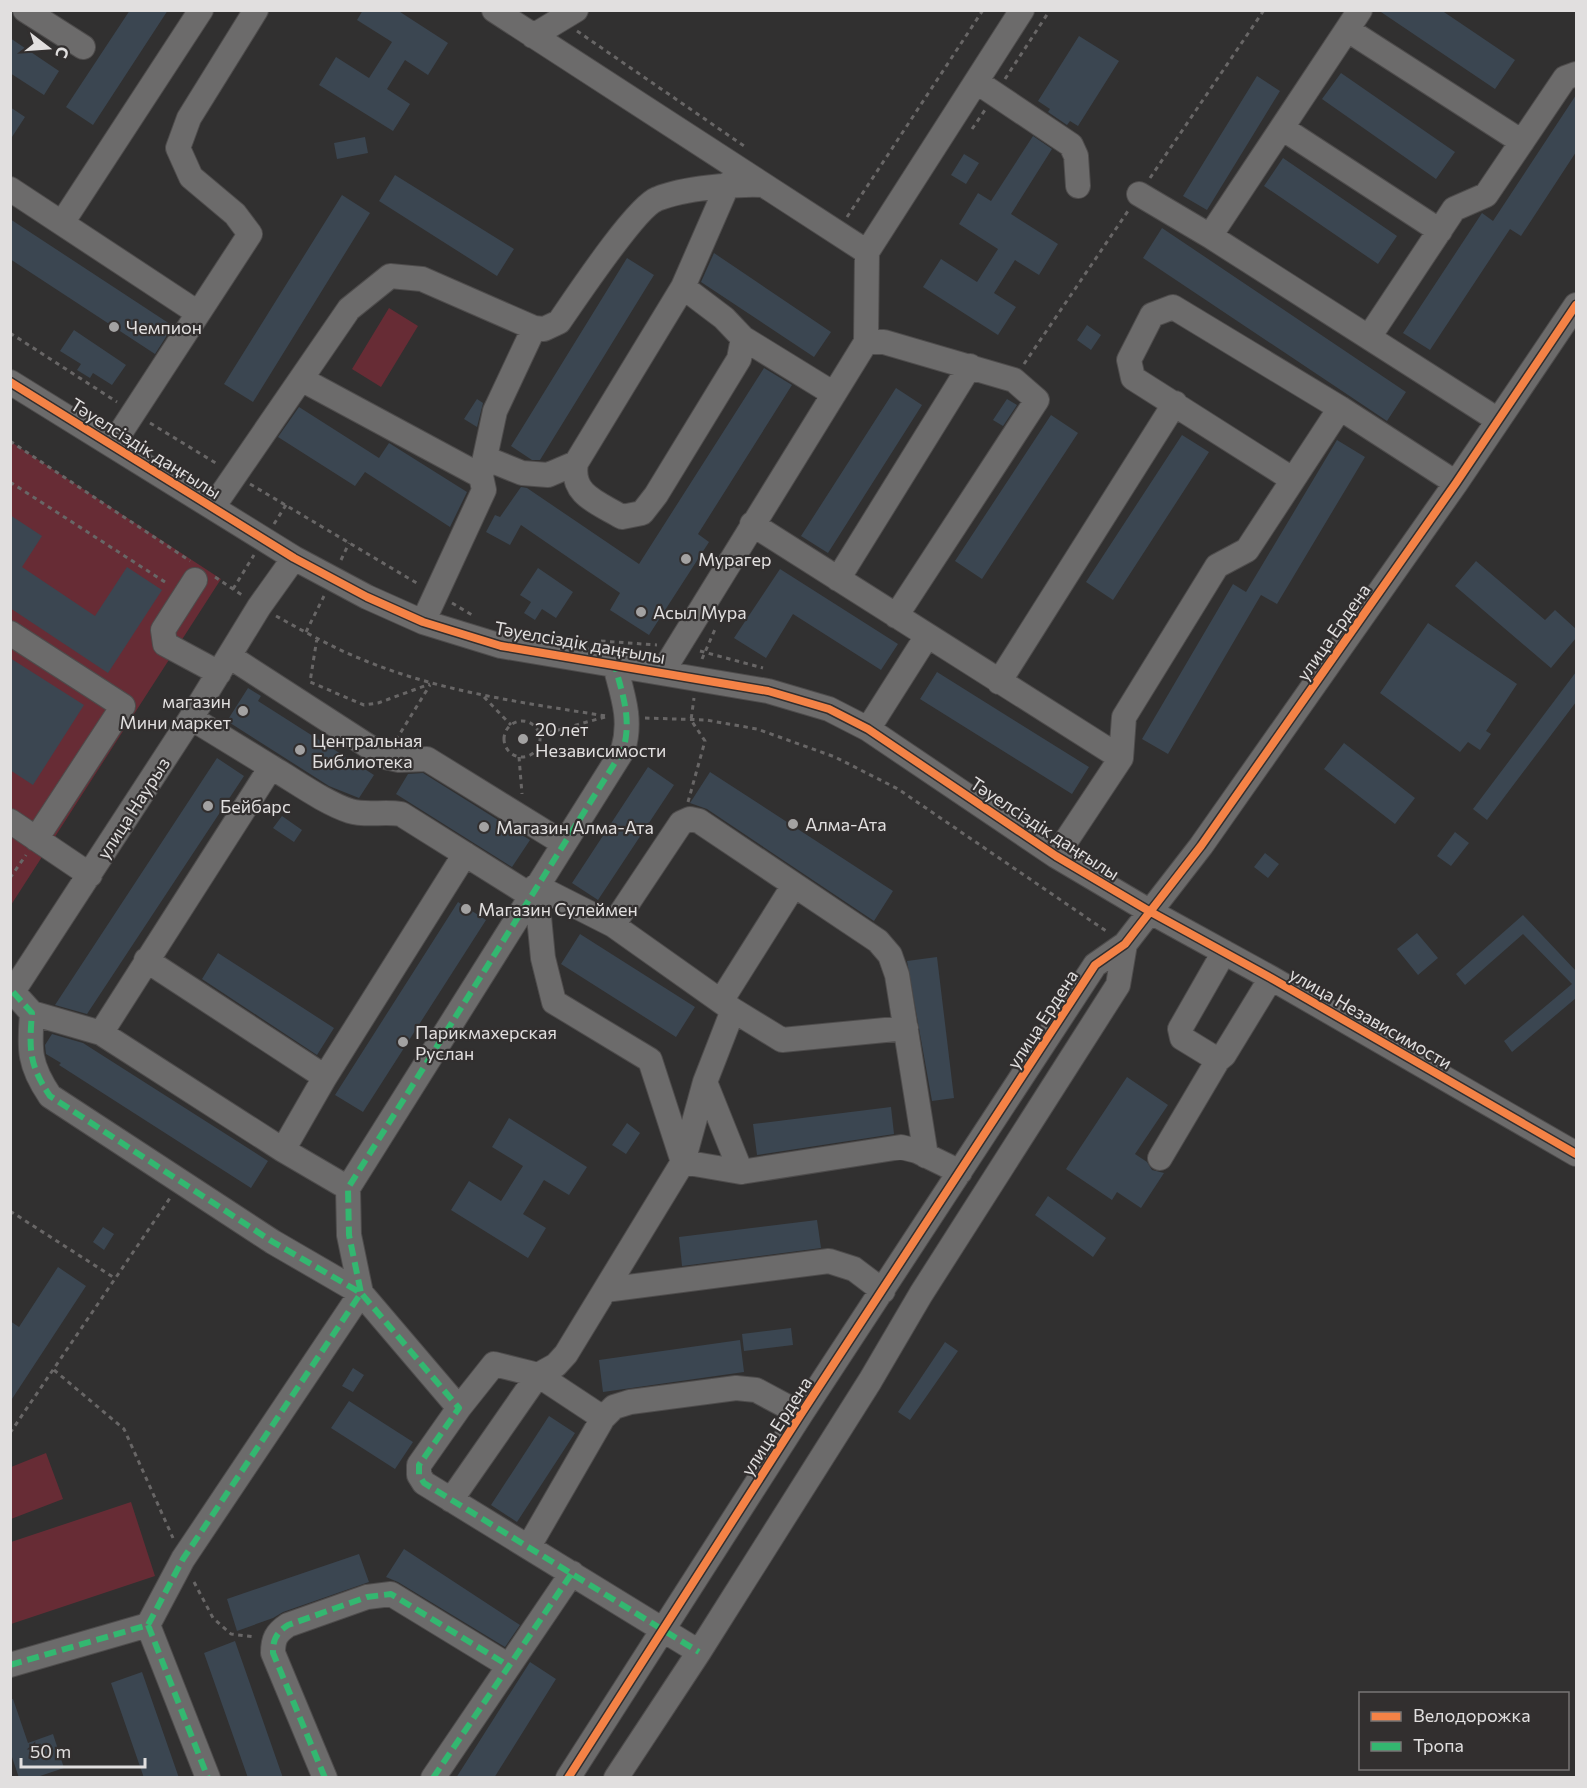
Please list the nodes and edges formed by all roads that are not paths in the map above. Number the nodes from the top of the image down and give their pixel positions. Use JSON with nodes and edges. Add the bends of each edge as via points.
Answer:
{"nodes":[{"id":1,"x":25,"y":10,"type":"edge"},
{"id":2,"x":201,"y":10,"type":"edge"},
{"id":3,"x":256,"y":10,"type":"edge"},
{"id":4,"x":494,"y":10,"type":"edge"},
{"id":5,"x":1022,"y":10,"type":"edge"},
{"id":6,"x":569,"y":15,"type":"edge"},
{"id":7,"x":1354,"y":20,"type":"edge"},
{"id":8,"x":533,"y":36,"type":"junction"},
{"id":9,"x":83,"y":47,"type":"dead end"},
{"id":10,"x":1576,"y":74,"type":"edge"},
{"id":11,"x":977,"y":82,"type":"junction"},
{"id":12,"x":1282,"y":128,"type":"junction"},
{"id":13,"x":1522,"y":142,"type":"junction"},
{"id":14,"x":728,"y":184,"type":"junction"},
{"id":15,"x":763,"y":184,"type":"junction"},
{"id":16,"x":1078,"y":186,"type":"dead end"},
{"id":17,"x":10,"y":189,"type":"edge"},
{"id":18,"x":1139,"y":194,"type":"dead end"},
{"id":19,"x":62,"y":223,"type":"junction"},
{"id":20,"x":1440,"y":231,"type":"junction"},
{"id":21,"x":1210,"y":236,"type":"junction"},
{"id":22,"x":867,"y":252,"type":"junction"},
{"id":23,"x":682,"y":287,"type":"junction"},
{"id":24,"x":198,"y":313,"type":"junction"},
{"id":25,"x":1574,"y":313,"type":"edge"},
{"id":26,"x":534,"y":328,"type":"junction"},
{"id":27,"x":1369,"y":337,"type":"junction"},
{"id":28,"x":743,"y":338,"type":"junction"},
{"id":29,"x":866,"y":342,"type":"junction"},
{"id":30,"x":970,"y":366,"type":"junction"},
{"id":31,"x":301,"y":379,"type":"junction"},
{"id":32,"x":10,"y":381,"type":"edge"},
{"id":33,"x":834,"y":394,"type":"junction"},
{"id":34,"x":1175,"y":403,"type":"junction"},
{"id":35,"x":1340,"y":408,"type":"junction"},
{"id":36,"x":1498,"y":420,"type":"junction"},
{"id":37,"x":113,"y":444,"type":"junction"},
{"id":38,"x":576,"y":463,"type":"junction"},
{"id":39,"x":483,"y":467,"type":"junction"},
{"id":40,"x":1293,"y":479,"type":"junction"},
{"id":41,"x":1456,"y":483,"type":"junction"},
{"id":42,"x":213,"y":507,"type":"junction"},
{"id":43,"x":752,"y":524,"type":"junction"},
{"id":44,"x":294,"y":558,"type":"junction"},
{"id":45,"x":197,"y":579,"type":"road end"},
{"id":46,"x":838,"y":579,"type":"junction"},
{"id":47,"x":896,"y":616,"type":"junction"},
{"id":48,"x":423,"y":622,"type":"junction"},
{"id":49,"x":10,"y":633,"type":"edge"},
{"id":50,"x":927,"y":636,"type":"junction"},
{"id":51,"x":224,"y":665,"type":"junction"},
{"id":52,"x":615,"y":666,"type":"junction"},
{"id":53,"x":663,"y":671,"type":"junction"},
{"id":54,"x":999,"y":682,"type":"junction"},
{"id":55,"x":191,"y":718,"type":"junction"},
{"id":56,"x":868,"y":729,"type":"junction"},
{"id":57,"x":1120,"y":758,"type":"junction"},
{"id":58,"x":271,"y":767,"type":"junction"},
{"id":59,"x":10,"y":821,"type":"edge"},
{"id":60,"x":36,"y":839,"type":"junction"},
{"id":61,"x":563,"y":843,"type":"junction"},
{"id":62,"x":465,"y":854,"type":"junction"},
{"id":63,"x":1056,"y":856,"type":"junction"},
{"id":64,"x":90,"y":874,"type":"junction"},
{"id":65,"x":794,"y":885,"type":"junction"},
{"id":66,"x":533,"y":891,"type":"junction"},
{"id":67,"x":1149,"y":911,"type":"junction"},
{"id":68,"x":614,"y":924,"type":"junction"},
{"id":69,"x":1125,"y":944,"type":"junction"},
{"id":70,"x":1224,"y":952,"type":"junction"},
{"id":71,"x":146,"y":960,"type":"junction"},
{"id":72,"x":1271,"y":978,"type":"junction"},
{"id":73,"x":12,"y":994,"type":"edge"},
{"id":74,"x":727,"y":1005,"type":"junction"},
{"id":75,"x":32,"y":1013,"type":"junction"},
{"id":76,"x":906,"y":1028,"type":"junction"},
{"id":77,"x":101,"y":1033,"type":"junction"},
{"id":78,"x":1218,"y":1060,"type":"junction"},
{"id":79,"x":325,"y":1077,"type":"junction"},
{"id":80,"x":705,"y":1082,"type":"junction"},
{"id":81,"x":283,"y":1150,"type":"junction"},
{"id":82,"x":1576,"y":1154,"type":"edge"},
{"id":83,"x":926,"y":1156,"type":"junction"},
{"id":84,"x":1160,"y":1158,"type":"dead end"},
{"id":85,"x":683,"y":1162,"type":"junction"},
{"id":86,"x":741,"y":1172,"type":"junction"},
{"id":87,"x":960,"y":1172,"type":"junction"},
{"id":88,"x":348,"y":1188,"type":"junction"},
{"id":89,"x":605,"y":1290,"type":"junction"},
{"id":90,"x":883,"y":1291,"type":"junction"},
{"id":91,"x":361,"y":1293,"type":"junction"},
{"id":92,"x":538,"y":1375,"type":"junction"},
{"id":93,"x":459,"y":1408,"type":"junction"},
{"id":94,"x":801,"y":1414,"type":"junction"},
{"id":95,"x":603,"y":1418,"type":"junction"},
{"id":96,"x":451,"y":1500,"type":"junction"},
{"id":97,"x":529,"y":1546,"type":"junction"},
{"id":98,"x":572,"y":1573,"type":"junction"},
{"id":99,"x":148,"y":1625,"type":"junction"},
{"id":100,"x":663,"y":1628,"type":"junction"},
{"id":101,"x":699,"y":1652,"type":"junction"},
{"id":102,"x":10,"y":1665,"type":"edge"},
{"id":103,"x":509,"y":1666,"type":"junction"},
{"id":104,"x":208,"y":1778,"type":"edge"},
{"id":105,"x":325,"y":1778,"type":"edge"},
{"id":106,"x":433,"y":1778,"type":"edge"},
{"id":107,"x":568,"y":1778,"type":"edge"},
{"id":108,"x":616,"y":1778,"type":"edge"}],
"edges":[{"from":1,"to":9,"type":"street"},
{"from":2,"to":19,"type":"street"},
{"from":3,"to":24,"type":"street","via":[[189,118],[178,148],[191,177],[235,214],[250,234]]},
{"from":4,"to":8,"type":"street"},
{"from":5,"to":11,"type":"street"},
{"from":6,"to":8,"type":"street"},
{"from":7,"to":12,"type":"street"},
{"from":7,"to":13,"type":"street"},
{"from":8,"to":15,"type":"street"},
{"from":10,"to":13,"type":"street","via":[[1565,78]]},
{"from":11,"to":16,"type":"street","via":[[1071,145],[1076,156]]},
{"from":11,"to":22,"type":"street"},
{"from":12,"to":20,"type":"street"},
{"from":12,"to":21,"type":"street"},
{"from":13,"to":20,"type":"street","via":[[1486,195],[1454,209]]},
{"from":14,"to":15,"type":"street"},
{"from":14,"to":23,"type":"street"},
{"from":14,"to":26,"type":"street","via":[[655,199],[631,223],[558,322],[544,329]]},
{"from":15,"to":22,"type":"street","via":[[841,220]]},
{"from":17,"to":19,"type":"street"},
{"from":18,"to":21,"type":"street"},
{"from":19,"to":24,"type":"street"},
{"from":20,"to":27,"type":"street"},
{"from":21,"to":27,"type":"street"},
{"from":22,"to":29,"type":"street"},
{"from":23,"to":28,"type":"street","via":[[724,318]]},
{"from":23,"to":38,"type":"street"},
{"from":24,"to":37,"type":"street"},
{"from":25,"to":36,"type":"street","name":"улица Ердена"},
{"from":26,"to":31,"type":"street","via":[[422,279],[390,276],[349,309]]},
{"from":26,"to":39,"type":"street","via":[[495,411]]},
{"from":27,"to":36,"type":"street"},
{"from":28,"to":33,"type":"street"},
{"from":28,"to":38,"type":"street","via":[[739,359],[642,513],[622,517],[580,492],[573,477]]},
{"from":29,"to":30,"type":"street","via":[[884,342]]},
{"from":29,"to":33,"type":"street"},
{"from":30,"to":46,"type":"street"},
{"from":30,"to":47,"type":"street","via":[[1014,380],[1037,400]]},
{"from":31,"to":39,"type":"street"},
{"from":31,"to":42,"type":"street"},
{"from":32,"to":37,"type":"street","name":"Тәуелсіздік даңғылы"},
{"from":33,"to":43,"type":"street"},
{"from":34,"to":35,"type":"street","via":[[1133,378],[1129,360],[1152,315],[1173,307]]},
{"from":34,"to":40,"type":"street"},
{"from":34,"to":54,"type":"street"},
{"from":35,"to":40,"type":"street"},
{"from":35,"to":41,"type":"street"},
{"from":36,"to":41,"type":"street","name":"улица Ердена"},
{"from":37,"to":42,"type":"street","name":"Тәуелсіздік даңғылы"},
{"from":38,"to":39,"type":"street","via":[[548,475]]},
{"from":39,"to":48,"type":"street","via":[[484,490]]},
{"from":40,"to":57,"type":"street","via":[[1247,550],[1216,566],[1124,717]]},
{"from":41,"to":67,"type":"street","name":"улица Ердена","via":[[1201,846]]},
{"from":42,"to":44,"type":"street","name":"Тәуелсіздік даңғылы"},
{"from":43,"to":46,"type":"street"},
{"from":43,"to":53,"type":"street"},
{"from":44,"to":48,"type":"street","name":"Тәуелсіздік даңғылы"},
{"from":44,"to":51,"type":"street","name":"улица Наурыз"},
{"from":45,"to":51,"type":"street","via":[[163,630],[165,644]]},
{"from":46,"to":47,"type":"street"},
{"from":47,"to":50,"type":"street"},
{"from":48,"to":52,"type":"street","name":"Тәуелсіздік даңғылы","via":[[501,646]]},
{"from":49,"to":60,"type":"street","via":[[123,706]]},
{"from":50,"to":54,"type":"street"},
{"from":50,"to":56,"type":"street"},
{"from":51,"to":55,"type":"street","name":"улица Наурыз"},
{"from":51,"to":61,"type":"street","via":[[391,760],[427,759]]},
{"from":52,"to":53,"type":"street","name":"Тәуелсіздік даңғылы"},
{"from":52,"to":61,"type":"street","via":[[628,717],[628,734],[623,750]]},
{"from":53,"to":56,"type":"street","name":"Тәуелсіздік даңғылы","via":[[768,691],[829,709]]},
{"from":54,"to":57,"type":"street"},
{"from":55,"to":58,"type":"street"},
{"from":55,"to":64,"type":"street","name":"улица Наурыз"},
{"from":56,"to":63,"type":"street","name":"Тәуелсіздік даңғылы"},
{"from":57,"to":63,"type":"street"},
{"from":58,"to":62,"type":"street","via":[[348,811],[401,814]]},
{"from":58,"to":71,"type":"street"},
{"from":59,"to":60,"type":"street"},
{"from":60,"to":64,"type":"street"},
{"from":61,"to":66,"type":"street"},
{"from":62,"to":66,"type":"street"},
{"from":62,"to":79,"type":"street"},
{"from":63,"to":67,"type":"street","name":"Тәуелсіздік даңғылы"},
{"from":64,"to":73,"type":"street","name":"улица Наурыз"},
{"from":65,"to":68,"type":"street","via":[[699,821],[690,819],[681,824]]},
{"from":65,"to":74,"type":"street"},
{"from":65,"to":76,"type":"street","via":[[878,941],[890,955]]},
{"from":66,"to":68,"type":"street"},
{"from":66,"to":85,"type":"street","via":[[554,1002],[650,1060]]},
{"from":66,"to":88,"type":"street"},
{"from":67,"to":69,"type":"street","name":"улица Ердена"},
{"from":67,"to":70,"type":"street","name":"улица Независимости"},
{"from":68,"to":74,"type":"street"},
{"from":69,"to":87,"type":"street","name":"улица Ердена","via":[[1095,965]]},
{"from":69,"to":101,"type":"street","name":"улица Ердена","via":[[1118,985]]},
{"from":70,"to":72,"type":"street","name":"улица Независимости"},
{"from":70,"to":78,"type":"street","via":[[1180,1029],[1182,1038]]},
{"from":71,"to":77,"type":"street"},
{"from":71,"to":79,"type":"street"},
{"from":72,"to":78,"type":"street"},
{"from":72,"to":82,"type":"street","name":"улица Независимости"},
{"from":73,"to":75,"type":"street"},
{"from":74,"to":76,"type":"street","via":[[782,1040]]},
{"from":74,"to":80,"type":"street"},
{"from":75,"to":77,"type":"street"},
{"from":75,"to":91,"type":"street","via":[[29,1051],[35,1074],[50,1096],[273,1242]]},
{"from":76,"to":83,"type":"street"},
{"from":77,"to":81,"type":"street"},
{"from":78,"to":84,"type":"street"},
{"from":79,"to":81,"type":"street"},
{"from":80,"to":85,"type":"street"},
{"from":80,"to":86,"type":"street"},
{"from":81,"to":88,"type":"street"},
{"from":83,"to":86,"type":"street","via":[[901,1147]]},
{"from":83,"to":87,"type":"street"},
{"from":85,"to":86,"type":"street"},
{"from":85,"to":89,"type":"street"},
{"from":87,"to":90,"type":"street","name":"улица Ердена"},
{"from":88,"to":91,"type":"street","via":[[349,1235]]},
{"from":89,"to":90,"type":"street","via":[[830,1261],[854,1269]]},
{"from":89,"to":92,"type":"street","via":[[566,1354]]},
{"from":90,"to":94,"type":"street","name":"улица Ердена"},
{"from":91,"to":93,"type":"street"},
{"from":91,"to":99,"type":"street","via":[[183,1559]]},
{"from":92,"to":93,"type":"street","via":[[494,1364]]},
{"from":92,"to":95,"type":"street"},
{"from":92,"to":96,"type":"street"},
{"from":93,"to":96,"type":"street","via":[[420,1465],[419,1475],[424,1483]]},
{"from":94,"to":95,"type":"street","via":[[756,1390],[736,1388],[630,1402],[614,1407]]},
{"from":94,"to":100,"type":"street","name":"улица Ердена"},
{"from":95,"to":97,"type":"street"},
{"from":96,"to":97,"type":"street"},
{"from":97,"to":98,"type":"street"},
{"from":98,"to":100,"type":"street"},
{"from":98,"to":103,"type":"street"},
{"from":99,"to":102,"type":"street"},
{"from":99,"to":104,"type":"street"},
{"from":100,"to":101,"type":"street"},
{"from":100,"to":107,"type":"street","name":"улица Ердена"},
{"from":101,"to":108,"type":"street","name":"улица Ердена"},
{"from":103,"to":105,"type":"street","via":[[391,1594],[367,1597],[278,1631],[273,1653]]},
{"from":103,"to":106,"type":"street"}]}
